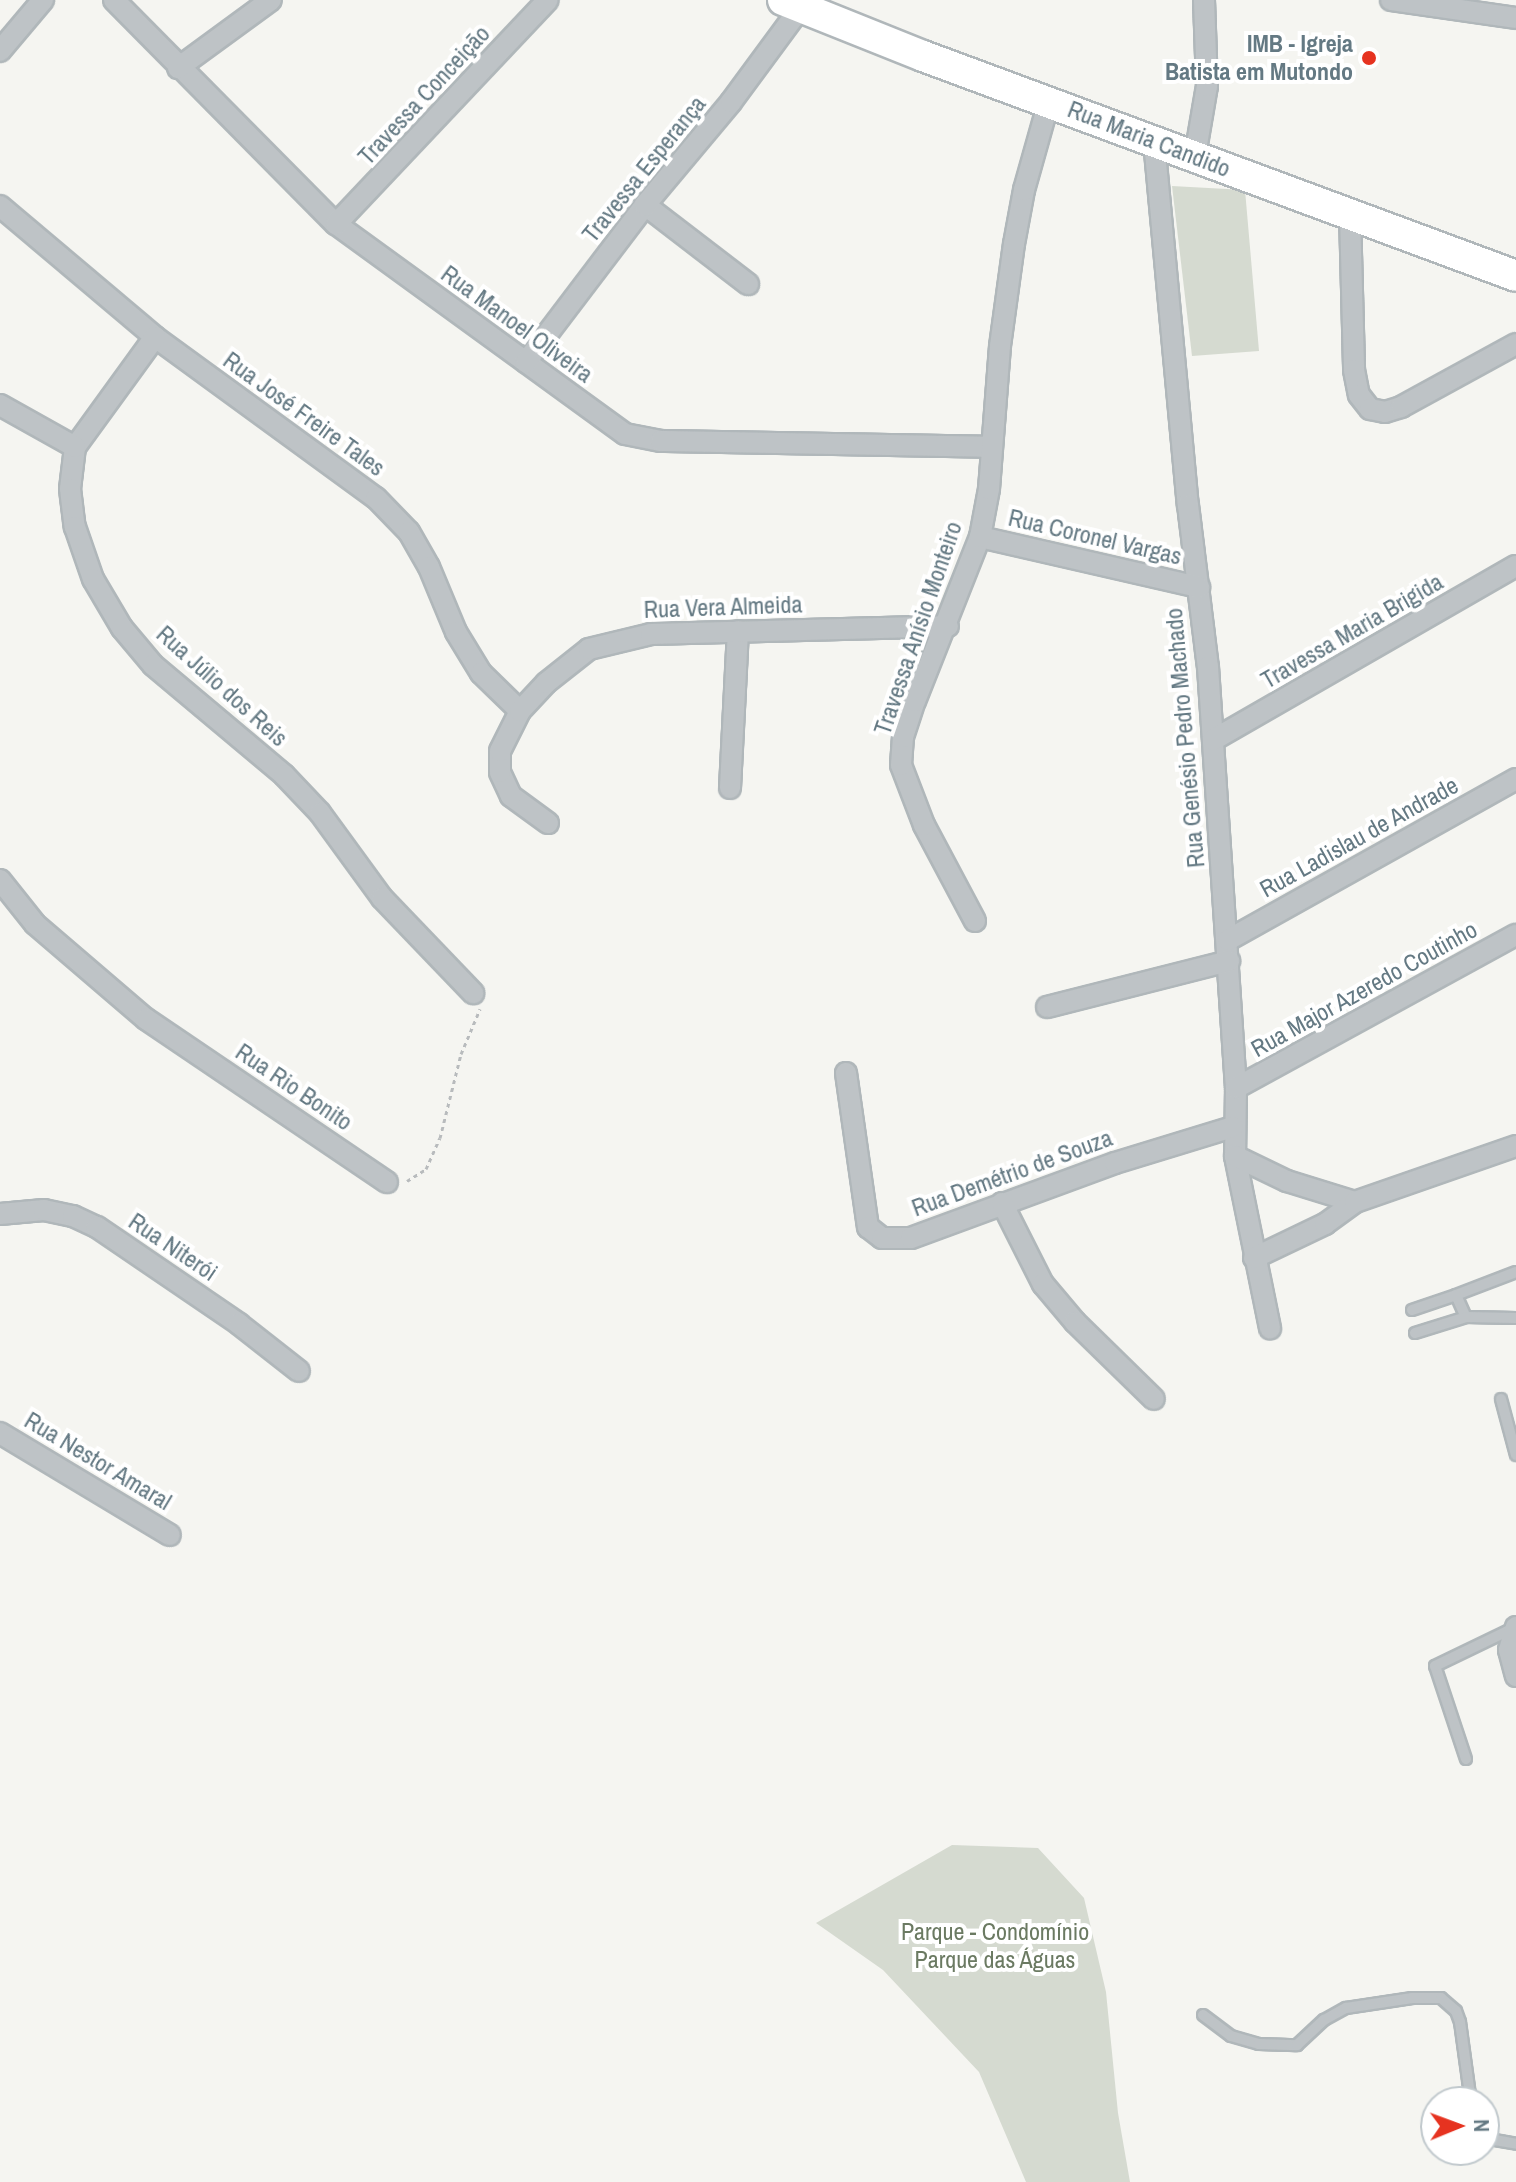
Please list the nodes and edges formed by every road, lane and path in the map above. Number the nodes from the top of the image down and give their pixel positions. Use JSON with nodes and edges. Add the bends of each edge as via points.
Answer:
{"nodes":[{"id":1,"x":43,"y":0,"type":"edge"},
{"id":2,"x":114,"y":0,"type":"edge"},
{"id":3,"x":271,"y":0,"type":"edge"},
{"id":4,"x":548,"y":0,"type":"edge"},
{"id":5,"x":1204,"y":0,"type":"edge"},
{"id":6,"x":1391,"y":0,"type":"edge"},
{"id":7,"x":792,"y":4,"type":"edge"},
{"id":8,"x":1516,"y":18,"type":"edge"},
{"id":9,"x":0,"y":51,"type":"edge"},
{"id":10,"x":178,"y":68,"type":"junction"},
{"id":11,"x":1049,"y":101,"type":"junction"},
{"id":12,"x":1154,"y":141,"type":"junction"},
{"id":13,"x":1195,"y":156,"type":"junction"},
{"id":14,"x":645,"y":205,"type":"junction"},
{"id":15,"x":0,"y":206,"type":"edge"},
{"id":16,"x":1350,"y":214,"type":"junction"},
{"id":17,"x":336,"y":224,"type":"junction"},
{"id":18,"x":1516,"y":276,"type":"edge"},
{"id":19,"x":748,"y":284,"type":"dead end"},
{"id":20,"x":155,"y":337,"type":"junction"},
{"id":21,"x":1516,"y":344,"type":"edge"},
{"id":22,"x":526,"y":362,"type":"junction"},
{"id":23,"x":0,"y":405,"type":"edge"},
{"id":24,"x":75,"y":447,"type":"junction"},
{"id":25,"x":992,"y":447,"type":"junction"},
{"id":26,"x":980,"y":537,"type":"junction"},
{"id":27,"x":1516,"y":566,"type":"edge"},
{"id":28,"x":1199,"y":587,"type":"junction"},
{"id":29,"x":948,"y":626,"type":"junction"},
{"id":30,"x":738,"y":631,"type":"junction"},
{"id":31,"x":520,"y":711,"type":"junction"},
{"id":32,"x":1213,"y":740,"type":"junction"},
{"id":33,"x":1516,"y":779,"type":"edge"},
{"id":34,"x":730,"y":788,"type":"dead end"},
{"id":35,"x":548,"y":823,"type":"dead end"},
{"id":36,"x":0,"y":880,"type":"edge"},
{"id":37,"x":975,"y":921,"type":"dead end"},
{"id":38,"x":1516,"y":935,"type":"edge"},
{"id":39,"x":1228,"y":940,"type":"junction"},
{"id":40,"x":1229,"y":961,"type":"junction"},
{"id":41,"x":473,"y":993,"type":"joint"},
{"id":42,"x":1047,"y":1007,"type":"dead end"},
{"id":43,"x":846,"y":1073,"type":"dead end"},
{"id":44,"x":1236,"y":1088,"type":"junction"},
{"id":45,"x":1233,"y":1127,"type":"junction"},
{"id":46,"x":1516,"y":1146,"type":"edge"},
{"id":47,"x":1235,"y":1156,"type":"junction"},
{"id":48,"x":387,"y":1182,"type":"joint"},
{"id":49,"x":1355,"y":1202,"type":"junction"},
{"id":50,"x":1002,"y":1203,"type":"junction"},
{"id":51,"x":0,"y":1214,"type":"edge"},
{"id":52,"x":1254,"y":1258,"type":"junction"},
{"id":53,"x":1516,"y":1272,"type":"edge"},
{"id":54,"x":1456,"y":1295,"type":"junction"},
{"id":55,"x":1412,"y":1310,"type":"dead end"},
{"id":56,"x":1466,"y":1317,"type":"junction"},
{"id":57,"x":1516,"y":1318,"type":"edge"},
{"id":58,"x":1270,"y":1328,"type":"dead end"},
{"id":59,"x":1415,"y":1333,"type":"dead end"},
{"id":60,"x":299,"y":1371,"type":"dead end"},
{"id":61,"x":1154,"y":1399,"type":"dead end"},
{"id":62,"x":1501,"y":1399,"type":"dead end"},
{"id":63,"x":0,"y":1433,"type":"edge"},
{"id":64,"x":1516,"y":1455,"type":"edge"},
{"id":65,"x":170,"y":1535,"type":"dead end"},
{"id":66,"x":1516,"y":1627,"type":"edge"},
{"id":67,"x":1516,"y":1676,"type":"edge"},
{"id":68,"x":1466,"y":1759,"type":"dead end"},
{"id":69,"x":1203,"y":2015,"type":"dead end"},
{"id":70,"x":1469,"y":2086,"type":"edge"}],
"edges":[{"from":1,"to":9,"type":"street"},
{"from":2,"to":10,"type":"street","name":"Rua Manoel Oliveira"},
{"from":3,"to":10,"type":"street"},
{"from":4,"to":17,"type":"street","name":"Travessa Conceição"},
{"from":5,"to":13,"type":"street","via":[[1207,86]]},
{"from":6,"to":8,"type":"street"},
{"from":7,"to":11,"type":"street","name":"Rua Maria Candido"},
{"from":7,"to":14,"type":"street","name":"Travessa Esperança","via":[[731,102]]},
{"from":10,"to":17,"type":"street","name":"Rua Manoel Oliveira"},
{"from":11,"to":12,"type":"street","name":"Rua Maria Candido"},
{"from":11,"to":25,"type":"street","name":"Travessa Anísio Monteiro","via":[[1014,244]]},
{"from":12,"to":13,"type":"street","name":"Rua Maria Candido"},
{"from":12,"to":28,"type":"street","name":"Rua Genésio Pedro Machado"},
{"from":13,"to":16,"type":"street","name":"Rua Maria Candido"},
{"from":14,"to":19,"type":"street"},
{"from":14,"to":22,"type":"street","name":"Travessa Esperança"},
{"from":15,"to":20,"type":"street","name":"Rua José Freire Tales"},
{"from":16,"to":18,"type":"street","name":"Rua Maria Candido"},
{"from":16,"to":21,"type":"street","via":[[1354,370],[1359,395],[1370,409],[1401,407]]},
{"from":17,"to":22,"type":"street","name":"Rua Manoel Oliveira"},
{"from":20,"to":24,"type":"street","name":"Rua Júlio dos Reis"},
{"from":20,"to":31,"type":"street","name":"Rua José Freire Tales","via":[[376,498],[409,532],[481,673]]},
{"from":22,"to":25,"type":"street","name":"Rua Manoel Oliveira","via":[[625,434],[661,441]]},
{"from":23,"to":24,"type":"street"},
{"from":24,"to":41,"type":"street","name":"Rua Júlio dos Reis","via":[[70,489],[75,527],[93,579],[122,628],[153,665],[284,775],[320,813],[382,898]]},
{"from":25,"to":26,"type":"street","name":"Travessa Anísio Monteiro"},
{"from":26,"to":28,"type":"street","name":"Rua Coronel Vargas"},
{"from":26,"to":29,"type":"street","name":"Travessa Anísio Monteiro"},
{"from":27,"to":32,"type":"street","name":"Travessa Maria Brigida"},
{"from":28,"to":32,"type":"street","name":"Rua Genésio Pedro Machado"},
{"from":29,"to":30,"type":"street","name":"Rua Vera Almeida"},
{"from":29,"to":37,"type":"street","name":"Travessa Anísio Monteiro","via":[[915,701],[903,737],[901,765],[924,825]]},
{"from":30,"to":31,"type":"street","name":"Rua Vera Almeida","via":[[651,634],[589,649]]},
{"from":30,"to":34,"type":"street"},
{"from":31,"to":35,"type":"street","name":"Rua Vera Almeida","via":[[500,751],[500,772],[511,796]]},
{"from":32,"to":39,"type":"street","name":"Rua Genésio Pedro Machado"},
{"from":33,"to":39,"type":"street","name":"Rua Ladislau de Andrade"},
{"from":36,"to":48,"type":"street","name":"Rua Rio Bonito","via":[[35,924],[146,1019]]},
{"from":38,"to":44,"type":"street","name":"Rua Major Azeredo Coutinho"},
{"from":39,"to":40,"type":"street","name":"Rua Genésio Pedro Machado"},
{"from":40,"to":42,"type":"street"},
{"from":40,"to":44,"type":"street","name":"Rua Genésio Pedro Machado"},
{"from":41,"to":48,"type":"path","via":[[481,1002],[480,1012],[461,1054],[440,1138],[426,1169],[407,1181]]},
{"from":43,"to":50,"type":"street","name":"Rua Demétrio de Souza","via":[[868,1227],[874,1234],[911,1238]]},
{"from":44,"to":45,"type":"street","name":"Rua Genésio Pedro Machado"},
{"from":45,"to":47,"type":"street","name":"Rua Genésio Pedro Machado"},
{"from":45,"to":50,"type":"street","name":"Rua Demétrio de Souza"},
{"from":46,"to":49,"type":"street"},
{"from":47,"to":49,"type":"street","via":[[1287,1181]]},
{"from":47,"to":52,"type":"street","name":"Rua Genésio Pedro Machado"},
{"from":49,"to":52,"type":"street","via":[[1325,1224]]},
{"from":50,"to":61,"type":"street","via":[[1043,1284]]},
{"from":51,"to":60,"type":"street","name":"Rua Niterói","via":[[44,1210],[97,1227]]},
{"from":52,"to":58,"type":"street","name":"Rua Genésio Pedro Machado"},
{"from":53,"to":54,"type":"lane"},
{"from":54,"to":55,"type":"lane"},
{"from":54,"to":56,"type":"lane"},
{"from":56,"to":57,"type":"lane"},
{"from":56,"to":59,"type":"lane"},
{"from":62,"to":64,"type":"lane"},
{"from":63,"to":65,"type":"street","name":"Rua Nestor Amaral"},
{"from":66,"to":67,"type":"street","via":[[1509,1650]]},
{"from":66,"to":68,"type":"lane","via":[[1435,1666]]},
{"from":69,"to":70,"type":"lane","via":[[1238,2039],[1297,2045],[1346,2008],[1441,1998],[1460,2022]]}]}
